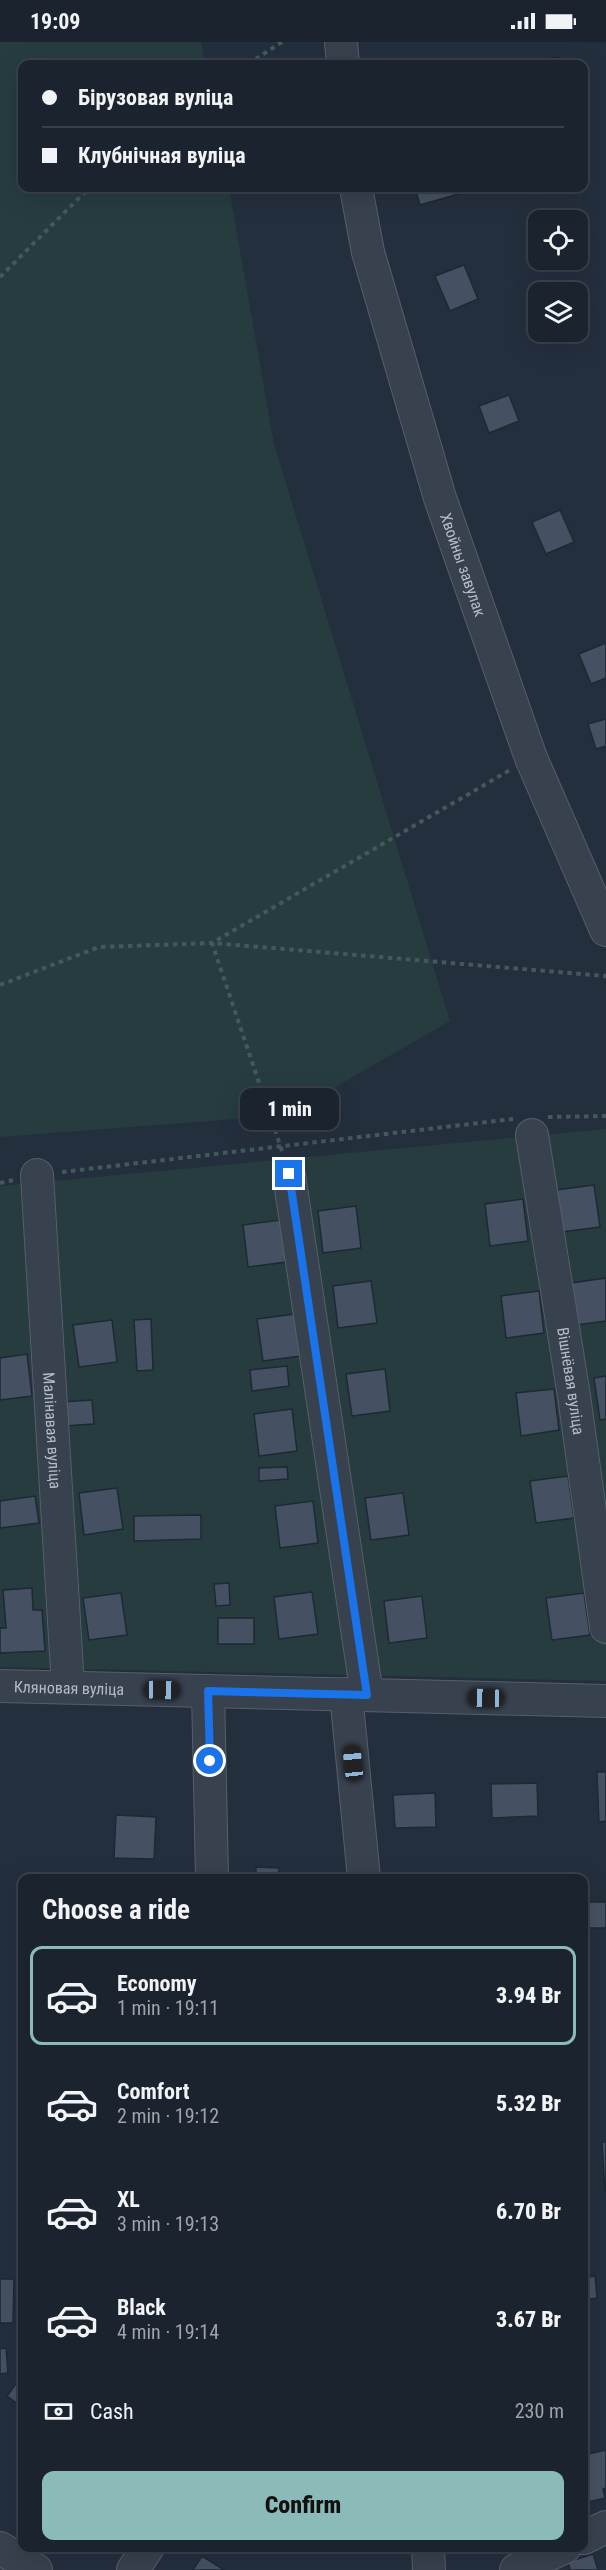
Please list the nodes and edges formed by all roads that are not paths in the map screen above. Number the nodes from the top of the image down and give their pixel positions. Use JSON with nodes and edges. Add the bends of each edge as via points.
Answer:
{"nodes":[{"id":1,"x":341,"y":42,"type":"edge"},
{"id":2,"x":343,"y":60,"type":"edge"},
{"id":3,"x":357,"y":192,"type":"edge"},
{"id":4,"x":606,"y":930,"type":"edge"},
{"id":5,"x":530,"y":1126,"type":"road end"},
{"id":6,"x":289,"y":1174,"type":"road end"},
{"id":7,"x":37,"y":1176,"type":"road end"},
{"id":8,"x":606,"y":1627,"type":"edge"},
{"id":9,"x":0,"y":1686,"type":"edge"},
{"id":10,"x":68,"y":1687,"type":"junction"},
{"id":11,"x":208,"y":1691,"type":"junction"},
{"id":12,"x":357,"y":1695,"type":"junction"},
{"id":13,"x":606,"y":1701,"type":"edge"},
{"id":14,"x":212,"y":1874,"type":"edge"},
{"id":15,"x":364,"y":1874,"type":"edge"},
{"id":16,"x":606,"y":2527,"type":"edge"},
{"id":17,"x":588,"y":2536,"type":"edge"},
{"id":18,"x":0,"y":2548,"type":"edge"},
{"id":19,"x":145,"y":2552,"type":"edge"},
{"id":20,"x":428,"y":2552,"type":"edge"},
{"id":21,"x":554,"y":2552,"type":"edge"},
{"id":22,"x":36,"y":2570,"type":"edge"},
{"id":23,"x":133,"y":2570,"type":"edge"},
{"id":24,"x":429,"y":2570,"type":"edge"},
{"id":25,"x":516,"y":2570,"type":"edge"}],
"edges":[{"from":1,"to":2,"type":"street"},
{"from":3,"to":4,"type":"street","name":"Хвойны завулак","via":[[368,252],[440,498],[531,758]]},
{"from":5,"to":8,"type":"street","name":"Вішнёвая вуліца","via":[[574,1396]]},
{"from":6,"to":12,"type":"street"},
{"from":7,"to":10,"type":"street","name":"Малінавая вуліца"},
{"from":9,"to":10,"type":"street","name":"Кляновая вуліца"},
{"from":10,"to":11,"type":"street","name":"Кляновая вуліца"},
{"from":11,"to":12,"type":"street","name":"Кляновая вуліца"},
{"from":11,"to":14,"type":"street"},
{"from":12,"to":13,"type":"street","name":"Кляновая вуліца"},
{"from":12,"to":15,"type":"street"},
{"from":16,"to":17,"type":"street"},
{"from":18,"to":22,"type":"street"},
{"from":19,"to":23,"type":"street"},
{"from":20,"to":24,"type":"street"},
{"from":21,"to":25,"type":"street"}]}
